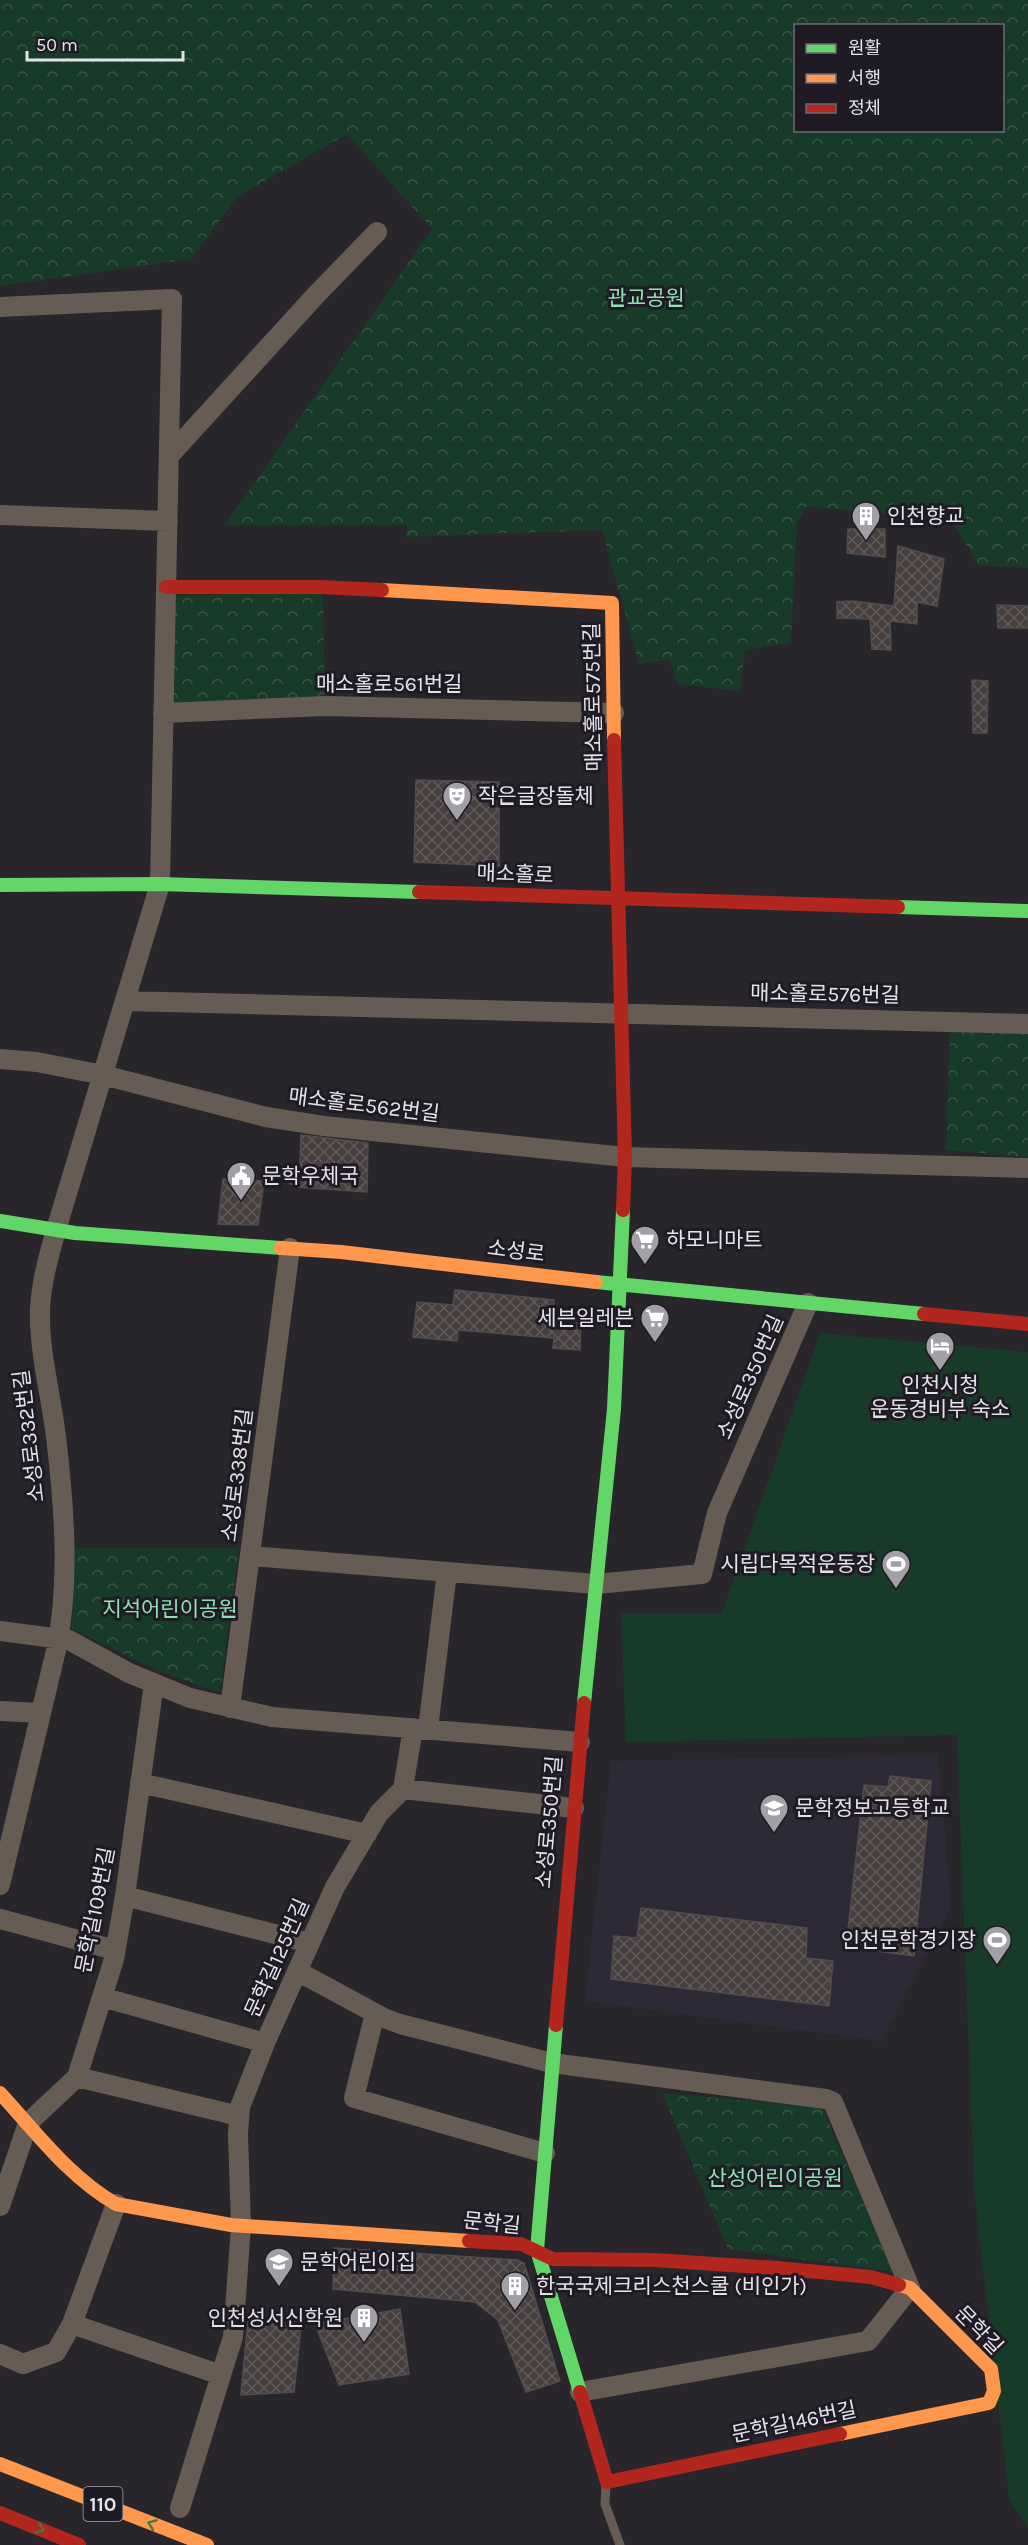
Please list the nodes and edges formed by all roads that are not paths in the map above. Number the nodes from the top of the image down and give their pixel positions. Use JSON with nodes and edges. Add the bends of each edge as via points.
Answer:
{"nodes":[{"id":1,"x":377,"y":232,"type":"dead end"},
{"id":2,"x":0,"y":307,"type":"edge"},
{"id":3,"x":169,"y":456,"type":"junction"},
{"id":4,"x":0,"y":515,"type":"edge"},
{"id":5,"x":168,"y":521,"type":"junction"},
{"id":6,"x":166,"y":587,"type":"junction"},
{"id":7,"x":164,"y":713,"type":"junction"},
{"id":8,"x":614,"y":713,"type":"junction"},
{"id":9,"x":160,"y":884,"type":"junction"},
{"id":10,"x":0,"y":885,"type":"edge"},
{"id":11,"x":617,"y":898,"type":"junction"},
{"id":12,"x":1028,"y":911,"type":"edge"},
{"id":13,"x":125,"y":1001,"type":"junction"},
{"id":14,"x":621,"y":1013,"type":"junction"},
{"id":15,"x":1028,"y":1024,"type":"edge"},
{"id":16,"x":0,"y":1059,"type":"edge"},
{"id":17,"x":103,"y":1075,"type":"junction"},
{"id":18,"x":625,"y":1157,"type":"junction"},
{"id":19,"x":1028,"y":1168,"type":"edge"},
{"id":20,"x":0,"y":1221,"type":"edge"},
{"id":21,"x":56,"y":1230,"type":"junction"},
{"id":22,"x":290,"y":1248,"type":"junction"},
{"id":23,"x":621,"y":1285,"type":"junction"},
{"id":24,"x":808,"y":1303,"type":"junction"},
{"id":25,"x":1028,"y":1324,"type":"edge"},
{"id":26,"x":251,"y":1556,"type":"junction"},
{"id":27,"x":447,"y":1572,"type":"junction"},
{"id":28,"x":597,"y":1584,"type":"junction"},
{"id":29,"x":0,"y":1631,"type":"edge"},
{"id":30,"x":59,"y":1639,"type":"junction"},
{"id":31,"x":154,"y":1683,"type":"junction"},
{"id":32,"x":230,"y":1708,"type":"junction"},
{"id":33,"x":0,"y":1711,"type":"edge"},
{"id":34,"x":41,"y":1713,"type":"junction"},
{"id":35,"x":420,"y":1729,"type":"junction"},
{"id":36,"x":580,"y":1742,"type":"junction"},
{"id":37,"x":140,"y":1783,"type":"junction"},
{"id":38,"x":403,"y":1789,"type":"junction"},
{"id":39,"x":574,"y":1808,"type":"junction"},
{"id":40,"x":367,"y":1834,"type":"junction"},
{"id":41,"x":0,"y":1885,"type":"edge"},
{"id":42,"x":125,"y":1896,"type":"junction"},
{"id":43,"x":0,"y":1919,"type":"edge"},
{"id":44,"x":310,"y":1943,"type":"junction"},
{"id":45,"x":115,"y":1950,"type":"junction"},
{"id":46,"x":297,"y":1971,"type":"junction"},
{"id":47,"x":102,"y":1997,"type":"junction"},
{"id":48,"x":375,"y":2013,"type":"junction"},
{"id":49,"x":265,"y":2043,"type":"junction"},
{"id":50,"x":552,"y":2063,"type":"junction"},
{"id":51,"x":77,"y":2076,"type":"junction"},
{"id":52,"x":0,"y":2093,"type":"edge"},
{"id":53,"x":239,"y":2116,"type":"junction"},
{"id":54,"x":28,"y":2123,"type":"junction"},
{"id":55,"x":545,"y":2153,"type":"junction"},
{"id":56,"x":116,"y":2204,"type":"junction"},
{"id":57,"x":0,"y":2206,"type":"edge"},
{"id":58,"x":241,"y":2226,"type":"junction"},
{"id":59,"x":537,"y":2250,"type":"junction"},
{"id":60,"x":910,"y":2288,"type":"junction"},
{"id":61,"x":72,"y":2324,"type":"junction"},
{"id":62,"x":0,"y":2354,"type":"edge"},
{"id":63,"x":221,"y":2375,"type":"junction"},
{"id":64,"x":580,"y":2392,"type":"junction"},
{"id":65,"x":989,"y":2403,"type":"joint"},
{"id":66,"x":0,"y":2464,"type":"edge"},
{"id":67,"x":607,"y":2482,"type":"junction"},
{"id":68,"x":180,"y":2508,"type":"dead end"},
{"id":69,"x":0,"y":2513,"type":"edge"},
{"id":70,"x":79,"y":2545,"type":"edge"},
{"id":71,"x":207,"y":2545,"type":"edge"},
{"id":72,"x":620,"y":2545,"type":"edge"}],
"edges":[{"from":1,"to":3,"type":"street"},
{"from":2,"to":3,"type":"street","via":[[172,299]]},
{"from":3,"to":5,"type":"street"},
{"from":4,"to":5,"type":"street"},
{"from":5,"to":6,"type":"street"},
{"from":6,"to":7,"type":"street"},
{"from":6,"to":8,"type":"main road","name":"매소홀로575번길","via":[[320,587],[612,603]]},
{"from":7,"to":8,"type":"street","name":"매소홀로561번길","via":[[327,706]]},
{"from":7,"to":9,"type":"street"},
{"from":8,"to":11,"type":"main road","name":"매소홀로575번길"},
{"from":9,"to":10,"type":"main road","name":"매소홀로"},
{"from":9,"to":11,"type":"main road","name":"매소홀로"},
{"from":9,"to":13,"type":"street"},
{"from":11,"to":12,"type":"main road","name":"매소홀로"},
{"from":11,"to":14,"type":"main road"},
{"from":13,"to":14,"type":"street"},
{"from":13,"to":17,"type":"street"},
{"from":14,"to":15,"type":"street","name":"매소홀로576번길"},
{"from":14,"to":18,"type":"main road"},
{"from":16,"to":17,"type":"street","name":"매소홀로562번길"},
{"from":17,"to":18,"type":"street","name":"매소홀로562번길","via":[[266,1118]]},
{"from":17,"to":21,"type":"street"},
{"from":18,"to":19,"type":"street"},
{"from":18,"to":23,"type":"main road"},
{"from":20,"to":21,"type":"main road","name":"소성로"},
{"from":21,"to":22,"type":"main road","name":"소성로"},
{"from":21,"to":30,"type":"street","name":"소성로332번길","via":[[40,1308],[63,1523],[63,1612]]},
{"from":22,"to":23,"type":"main road","name":"소성로"},
{"from":22,"to":26,"type":"street","name":"소성로338번길"},
{"from":23,"to":24,"type":"main road","name":"소성로"},
{"from":23,"to":28,"type":"main road","name":"소성로350번길","via":[[615,1409]]},
{"from":24,"to":25,"type":"main road","name":"소성로"},
{"from":24,"to":28,"type":"street","name":"소성로350번길","via":[[717,1513],[702,1574]]},
{"from":26,"to":27,"type":"street","name":"소성로350번길"},
{"from":26,"to":32,"type":"street","name":"소성로338번길"},
{"from":27,"to":28,"type":"street","name":"소성로350번길"},
{"from":27,"to":35,"type":"street"},
{"from":28,"to":36,"type":"main road","name":"소성로350번길"},
{"from":29,"to":30,"type":"street"},
{"from":30,"to":31,"type":"street","via":[[69,1640]]},
{"from":30,"to":34,"type":"street","name":"소성로332번길"},
{"from":31,"to":32,"type":"street","via":[[189,1698]]},
{"from":31,"to":37,"type":"street","name":"문학길109번길"},
{"from":32,"to":35,"type":"street","via":[[272,1717]]},
{"from":33,"to":34,"type":"street"},
{"from":34,"to":41,"type":"street","name":"소성로332번길"},
{"from":35,"to":36,"type":"street"},
{"from":35,"to":38,"type":"street"},
{"from":36,"to":39,"type":"main road","name":"소성로350번길"},
{"from":37,"to":40,"type":"street"},
{"from":37,"to":42,"type":"street","name":"문학길109번길"},
{"from":38,"to":39,"type":"street"},
{"from":38,"to":40,"type":"street","name":"문학길125번길","via":[[379,1813]]},
{"from":39,"to":50,"type":"main road","name":"소성로350번길"},
{"from":40,"to":44,"type":"street","name":"문학길125번길","via":[[335,1887]]},
{"from":42,"to":44,"type":"street"},
{"from":42,"to":45,"type":"street","name":"문학길109번길"},
{"from":43,"to":45,"type":"street"},
{"from":44,"to":46,"type":"street","name":"문학길125번길"},
{"from":45,"to":47,"type":"street","name":"문학길109번길"},
{"from":46,"to":48,"type":"street"},
{"from":46,"to":49,"type":"street","name":"문학길125번길"},
{"from":47,"to":49,"type":"street"},
{"from":47,"to":51,"type":"street","name":"문학길109번길"},
{"from":48,"to":50,"type":"street","via":[[400,2024]]},
{"from":48,"to":55,"type":"street","via":[[354,2098]]},
{"from":49,"to":53,"type":"street","name":"문학길125번길"},
{"from":50,"to":55,"type":"main road","name":"소성로350번길"},
{"from":50,"to":60,"type":"street","via":[[833,2102]]},
{"from":51,"to":53,"type":"street"},
{"from":51,"to":54,"type":"street","name":"문학길109번길"},
{"from":52,"to":54,"type":"main road","name":"문학길"},
{"from":53,"to":58,"type":"street","name":"문학길125번길"},
{"from":54,"to":56,"type":"main road","name":"문학길","via":[[100,2197]]},
{"from":54,"to":57,"type":"street"},
{"from":55,"to":59,"type":"main road","name":"소성로350번길"},
{"from":56,"to":58,"type":"main road","name":"문학길"},
{"from":56,"to":61,"type":"street"},
{"from":58,"to":59,"type":"main road","name":"문학길","via":[[521,2244]]},
{"from":58,"to":63,"type":"street","name":"문학길125번길","via":[[233,2337]]},
{"from":59,"to":60,"type":"main road","name":"문학길","via":[[553,2259],[654,2260],[766,2268],[871,2277]]},
{"from":59,"to":64,"type":"main road"},
{"from":60,"to":64,"type":"street","via":[[868,2341]]},
{"from":60,"to":65,"type":"main road","name":"문학길","via":[[991,2369],[994,2391]]},
{"from":61,"to":62,"type":"street","via":[[56,2352],[23,2364]]},
{"from":61,"to":63,"type":"street"},
{"from":63,"to":68,"type":"street","name":"문학길125번길"},
{"from":64,"to":67,"type":"main road"},
{"from":65,"to":67,"type":"main road","name":"문학길146번길"},
{"from":71,"to":66,"type":"main road","number":"110","one_way":true},
{"from":67,"to":72,"type":"lane","via":[[605,2504]]},
{"from":69,"to":70,"type":"main road","number":"110","one_way":true}]}
